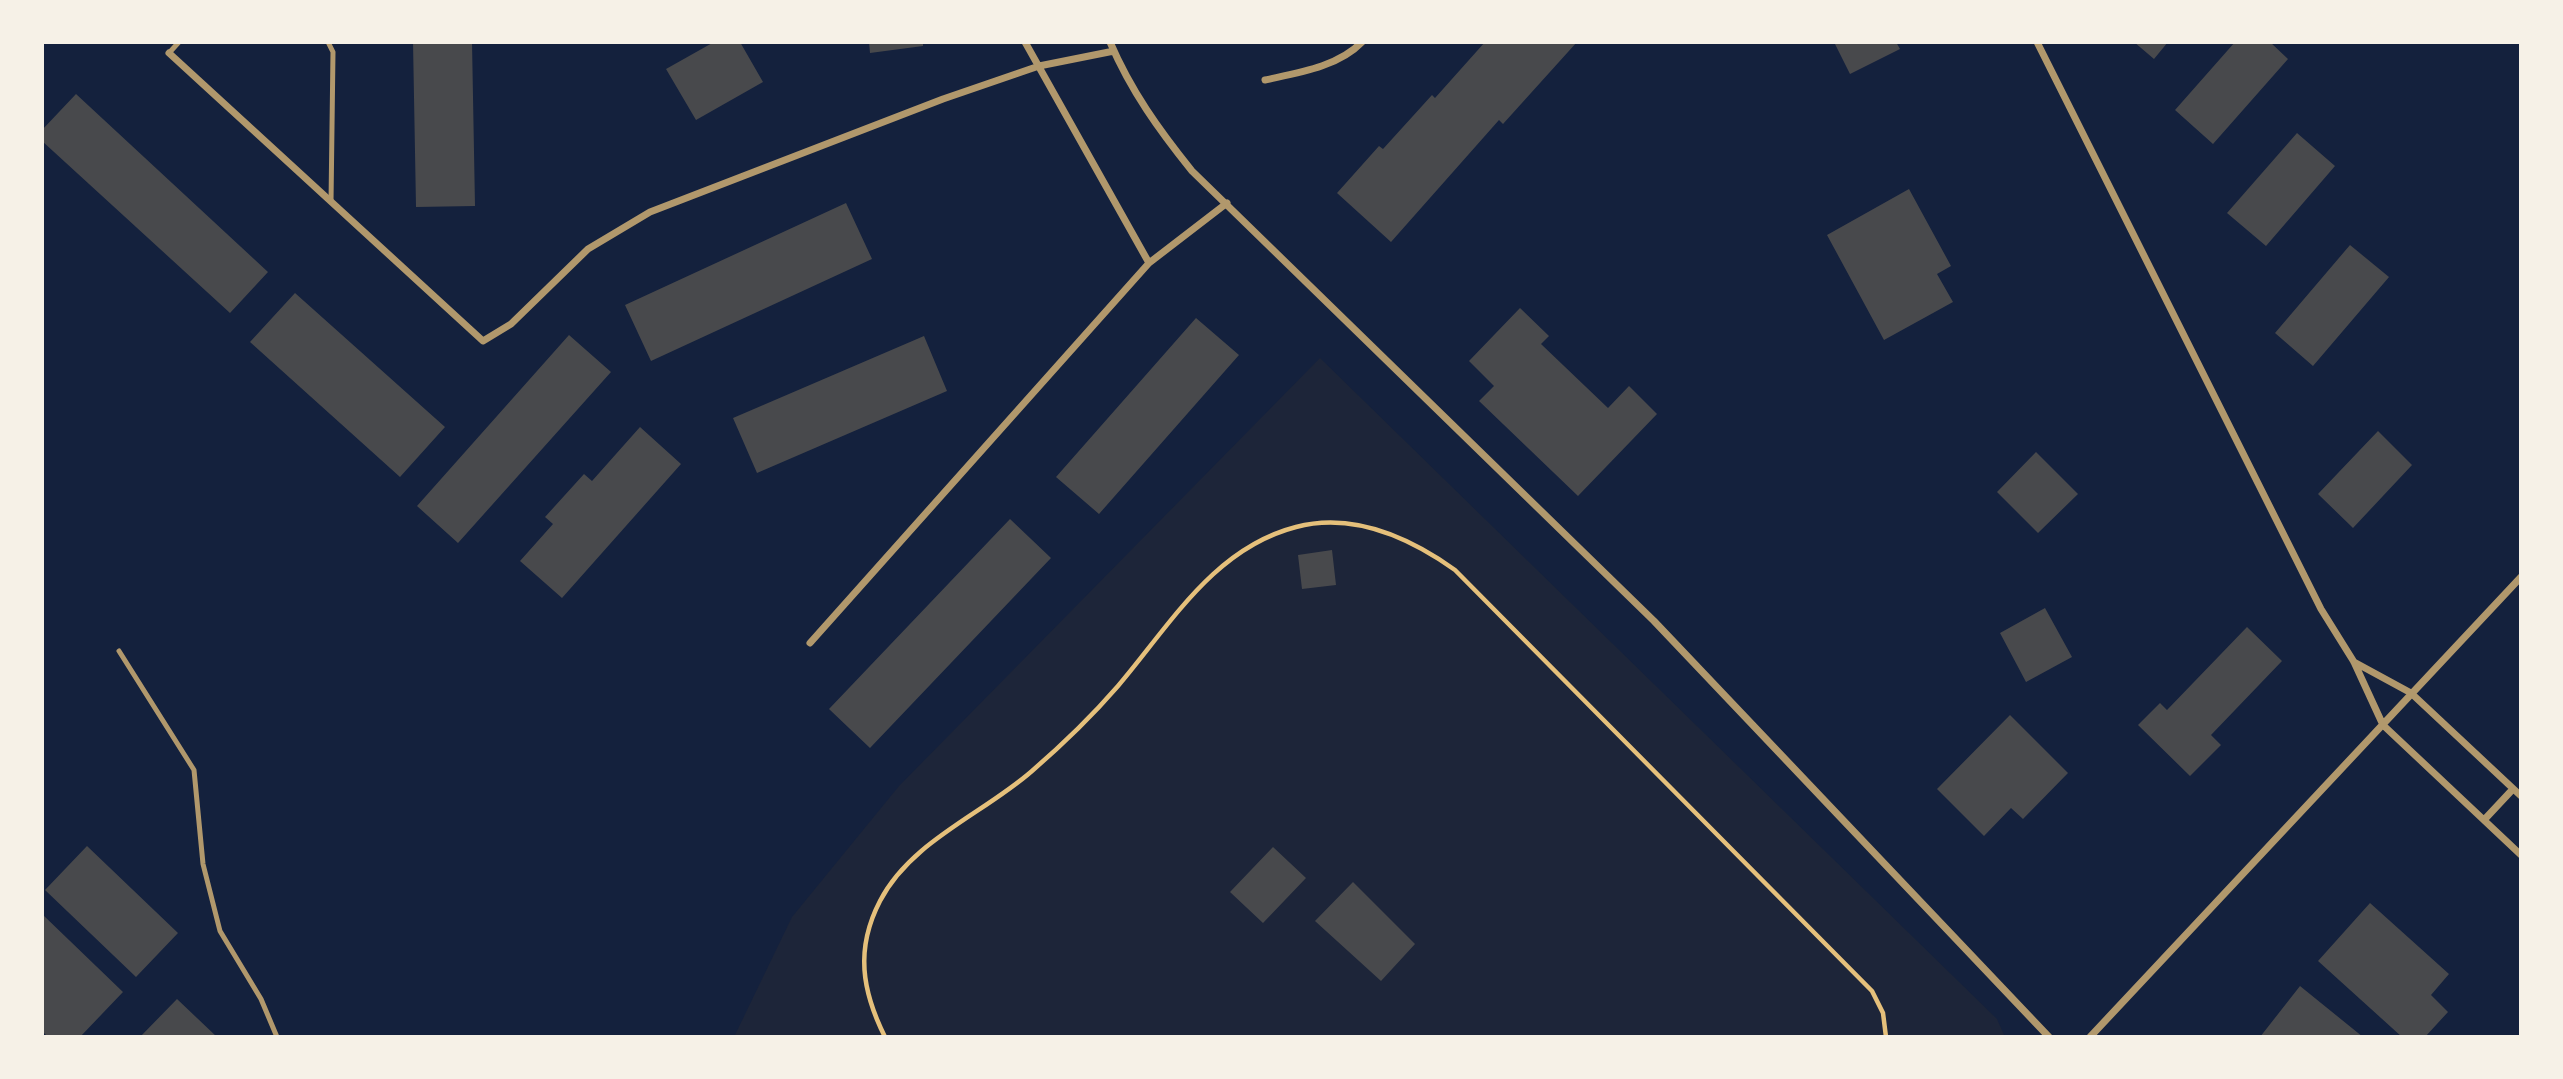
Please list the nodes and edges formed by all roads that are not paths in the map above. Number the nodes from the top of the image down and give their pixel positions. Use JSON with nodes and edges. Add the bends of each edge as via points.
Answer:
{"nodes":[{"id":1,"x":179,"y":42,"type":"edge"},
{"id":2,"x":328,"y":42,"type":"edge"},
{"id":3,"x":1025,"y":42,"type":"edge"},
{"id":4,"x":1110,"y":42,"type":"edge"},
{"id":5,"x":1362,"y":42,"type":"edge"},
{"id":6,"x":2037,"y":42,"type":"edge"},
{"id":7,"x":1114,"y":51,"type":"junction"},
{"id":8,"x":169,"y":54,"type":"joint"},
{"id":9,"x":1039,"y":66,"type":"junction"},
{"id":10,"x":1265,"y":80,"type":"dead end"},
{"id":11,"x":331,"y":202,"type":"junction"},
{"id":12,"x":1227,"y":204,"type":"junction"},
{"id":13,"x":1149,"y":262,"type":"junction"},
{"id":14,"x":2521,"y":577,"type":"edge"},
{"id":15,"x":810,"y":643,"type":"dead end"},
{"id":16,"x":119,"y":651,"type":"dead end"},
{"id":17,"x":2354,"y":662,"type":"junction"},
{"id":18,"x":2412,"y":694,"type":"junction"},
{"id":19,"x":2383,"y":725,"type":"junction"},
{"id":20,"x":2514,"y":789,"type":"junction"},
{"id":21,"x":2521,"y":796,"type":"edge"},
{"id":22,"x":2484,"y":820,"type":"junction"},
{"id":23,"x":2521,"y":855,"type":"edge"},
{"id":24,"x":276,"y":1037,"type":"edge"},
{"id":25,"x":2049,"y":1037,"type":"edge"},
{"id":26,"x":2090,"y":1037,"type":"edge"}],
"edges":[{"from":1,"to":8,"type":"lane"},
{"from":2,"to":11,"type":"lane","via":[[333,52]]},
{"from":3,"to":9,"type":"street"},
{"from":4,"to":7,"type":"street"},
{"from":5,"to":10,"type":"street","via":[[1311,70]]},
{"from":6,"to":17,"type":"street","via":[[2321,609]]},
{"from":7,"to":9,"type":"street"},
{"from":7,"to":12,"type":"street","via":[[1153,122],[1192,172]]},
{"from":8,"to":11,"type":"street"},
{"from":9,"to":11,"type":"street","via":[[650,212],[588,249],[511,324],[483,341]]},
{"from":9,"to":13,"type":"street"},
{"from":12,"to":13,"type":"street"},
{"from":12,"to":25,"type":"street","via":[[1654,621]]},
{"from":13,"to":15,"type":"street"},
{"from":14,"to":18,"type":"street"},
{"from":16,"to":24,"type":"lane","via":[[194,770],[202,864],[220,931],[261,999]]},
{"from":17,"to":18,"type":"street"},
{"from":17,"to":19,"type":"street"},
{"from":18,"to":19,"type":"street"},
{"from":18,"to":20,"type":"street"},
{"from":19,"to":22,"type":"street"},
{"from":19,"to":26,"type":"street"},
{"from":20,"to":21,"type":"street"},
{"from":20,"to":22,"type":"street"},
{"from":22,"to":23,"type":"street"}]}
